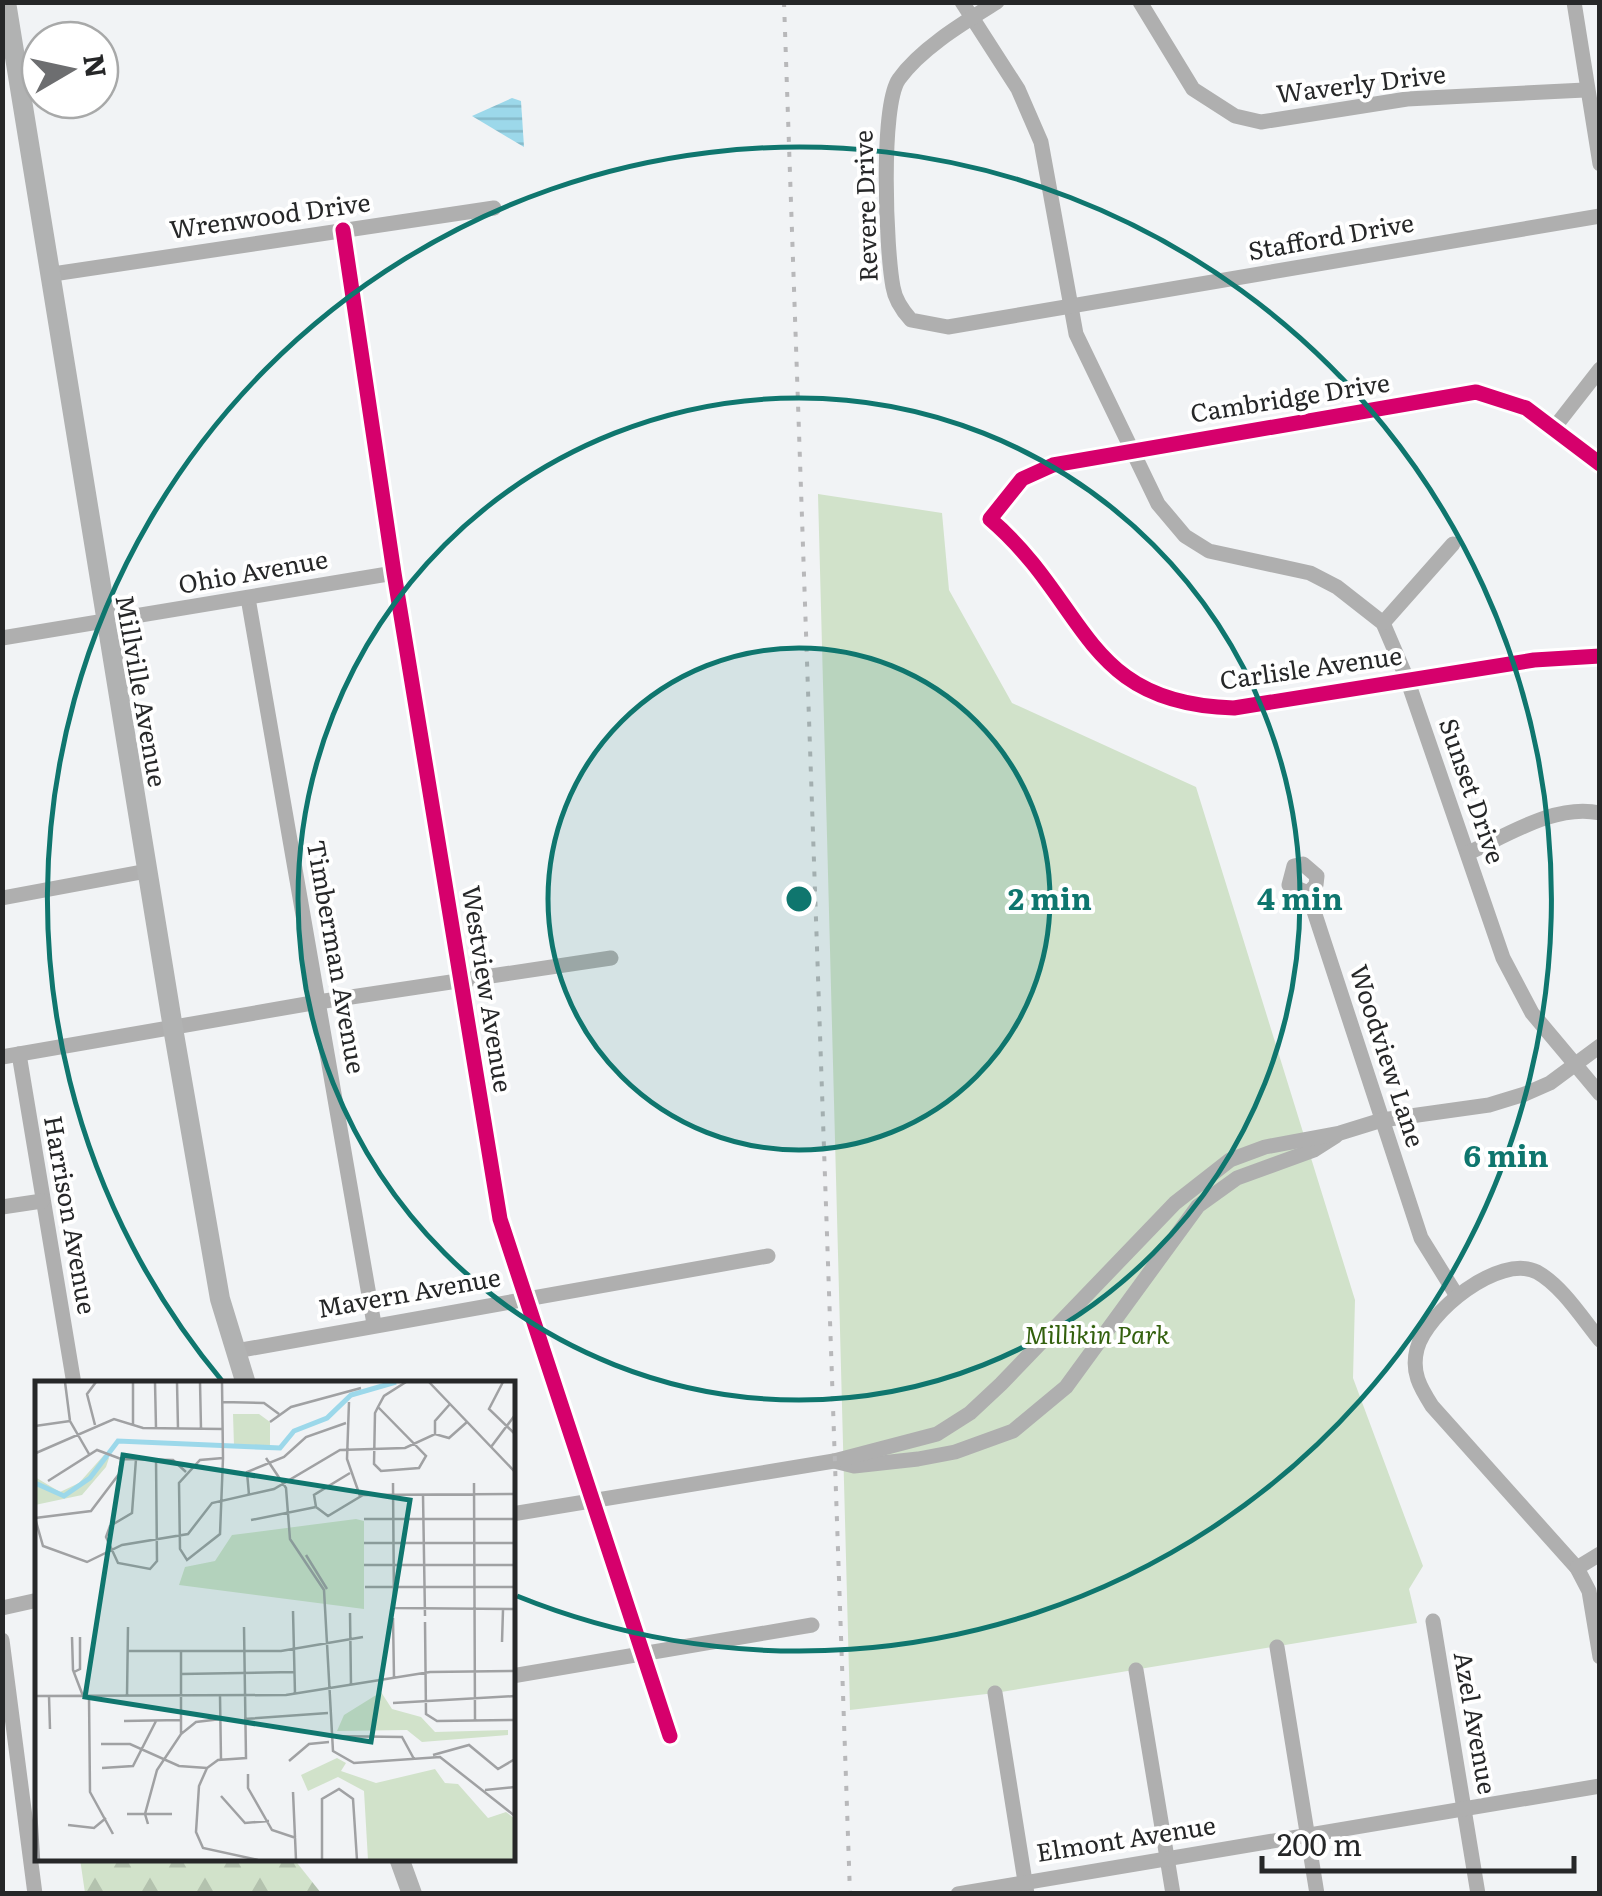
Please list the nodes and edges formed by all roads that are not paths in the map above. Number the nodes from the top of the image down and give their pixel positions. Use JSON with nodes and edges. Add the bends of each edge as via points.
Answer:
{"nodes":[{"id":1,"x":6,"y":2,"type":"edge"},
{"id":2,"x":962,"y":2,"type":"edge"},
{"id":3,"x":997,"y":2,"type":"edge"},
{"id":4,"x":1140,"y":2,"type":"edge"},
{"id":5,"x":1574,"y":2,"type":"edge"},
{"id":6,"x":973,"y":18,"type":"junction"},
{"id":7,"x":6,"y":28,"type":"edge"},
{"id":8,"x":1585,"y":90,"type":"junction"},
{"id":9,"x":1600,"y":164,"type":"edge"},
{"id":10,"x":494,"y":208,"type":"dead end"},
{"id":11,"x":1600,"y":216,"type":"edge"},
{"id":12,"x":343,"y":230,"type":"junction"},
{"id":13,"x":52,"y":274,"type":"junction"},
{"id":14,"x":1071,"y":307,"type":"junction"},
{"id":15,"x":1600,"y":368,"type":"edge"},
{"id":16,"x":1554,"y":428,"type":"junction"},
{"id":17,"x":1130,"y":449,"type":"junction"},
{"id":18,"x":1600,"y":464,"type":"edge"},
{"id":19,"x":990,"y":519,"type":"joint"},
{"id":20,"x":1453,"y":544,"type":"dead end"},
{"id":21,"x":394,"y":573,"type":"junction"},
{"id":22,"x":248,"y":598,"type":"junction"},
{"id":23,"x":1383,"y":623,"type":"junction"},
{"id":24,"x":104,"y":624,"type":"junction"},
{"id":25,"x":2,"y":638,"type":"edge"},
{"id":26,"x":1600,"y":656,"type":"edge"},
{"id":27,"x":1407,"y":680,"type":"junction"},
{"id":28,"x":1600,"y":813,"type":"edge"},
{"id":29,"x":1468,"y":852,"type":"junction"},
{"id":30,"x":147,"y":872,"type":"junction"},
{"id":31,"x":1308,"y":893,"type":"dead end"},
{"id":32,"x":2,"y":898,"type":"edge"},
{"id":33,"x":611,"y":958,"type":"dead end"},
{"id":34,"x":460,"y":980,"type":"junction"},
{"id":35,"x":318,"y":1002,"type":"junction"},
{"id":36,"x":173,"y":1028,"type":"junction"},
{"id":37,"x":1600,"y":1046,"type":"edge"},
{"id":38,"x":10,"y":1056,"type":"edge"},
{"id":39,"x":1574,"y":1066,"type":"junction"},
{"id":40,"x":1600,"y":1094,"type":"edge"},
{"id":41,"x":1382,"y":1120,"type":"junction"},
{"id":42,"x":1340,"y":1134,"type":"junction"},
{"id":43,"x":42,"y":1201,"type":"junction"},
{"id":44,"x":2,"y":1208,"type":"edge"},
{"id":45,"x":768,"y":1256,"type":"dead end"},
{"id":46,"x":1458,"y":1296,"type":"junction"},
{"id":47,"x":522,"y":1298,"type":"junction"},
{"id":48,"x":374,"y":1324,"type":"junction"},
{"id":49,"x":1600,"y":1340,"type":"edge"},
{"id":50,"x":236,"y":1351,"type":"junction"},
{"id":51,"x":73,"y":1381,"type":"edge"},
{"id":52,"x":245,"y":1381,"type":"edge"},
{"id":53,"x":834,"y":1460,"type":"junction"},
{"id":54,"x":590,"y":1500,"type":"junction"},
{"id":55,"x":515,"y":1513,"type":"edge"},
{"id":56,"x":1600,"y":1554,"type":"edge"},
{"id":57,"x":1577,"y":1568,"type":"junction"},
{"id":58,"x":35,"y":1601,"type":"edge"},
{"id":59,"x":2,"y":1608,"type":"edge"},
{"id":60,"x":1433,"y":1621,"type":"dead end"},
{"id":61,"x":812,"y":1625,"type":"dead end"},
{"id":62,"x":2,"y":1640,"type":"edge"},
{"id":63,"x":1277,"y":1646,"type":"dead end"},
{"id":64,"x":641,"y":1655,"type":"junction"},
{"id":65,"x":1600,"y":1657,"type":"edge"},
{"id":66,"x":1136,"y":1670,"type":"dead end"},
{"id":67,"x":515,"y":1676,"type":"edge"},
{"id":68,"x":995,"y":1694,"type":"dead end"},
{"id":69,"x":670,"y":1736,"type":"dead end"},
{"id":70,"x":1600,"y":1786,"type":"edge"},
{"id":71,"x":1465,"y":1809,"type":"junction"},
{"id":72,"x":1307,"y":1836,"type":"junction"},
{"id":73,"x":1167,"y":1858,"type":"junction"},
{"id":74,"x":401,"y":1861,"type":"edge"},
{"id":75,"x":1026,"y":1887,"type":"edge"},
{"id":76,"x":34,"y":1894,"type":"edge"},
{"id":77,"x":412,"y":1894,"type":"edge"},
{"id":78,"x":958,"y":1894,"type":"edge"},
{"id":79,"x":1173,"y":1894,"type":"edge"},
{"id":80,"x":1317,"y":1894,"type":"edge"},
{"id":81,"x":1478,"y":1894,"type":"edge"}],
"edges":[{"from":1,"to":7,"type":"main road","name":"Millville Avenue"},
{"from":2,"to":6,"type":"street","name":"Sunset Drive"},
{"from":3,"to":6,"type":"street"},
{"from":4,"to":8,"type":"street","name":"Waverly Drive","via":[[1193,89],[1211,105],[1248,119],[1292,120],[1406,100]]},
{"from":5,"to":8,"type":"street"},
{"from":6,"to":14,"type":"street","name":"Sunset Drive","via":[[1018,89],[1041,142]]},
{"from":6,"to":14,"type":"street","name":"Revere Drive","via":[[918,60],[890,98],[893,289],[910,320],[929,326]]},
{"from":7,"to":13,"type":"main road","name":"Millville Avenue"},
{"from":8,"to":9,"type":"street"},
{"from":10,"to":12,"type":"street","name":"Wrenwood Drive"},
{"from":11,"to":14,"type":"street","name":"Stafford Drive"},
{"from":12,"to":13,"type":"street","name":"Wrenwood Drive"},
{"from":12,"to":21,"type":"street","name":"Westview Avenue"},
{"from":13,"to":24,"type":"main road","name":"Millville Avenue"},
{"from":14,"to":17,"type":"street","name":"Sunset Drive","via":[[1085,361]]},
{"from":15,"to":16,"type":"street"},
{"from":16,"to":17,"type":"street","name":"Cambridge Drive","via":[[1526,408],[1476,392]]},
{"from":16,"to":18,"type":"street","name":"Cambridge Drive"},
{"from":17,"to":19,"type":"street","name":"Cambridge Drive","via":[[1035,471]]},
{"from":17,"to":23,"type":"street","name":"Sunset Drive","via":[[1158,504],[1184,536],[1234,559],[1310,573]]},
{"from":19,"to":27,"type":"street","name":"Carlisle Avenue","via":[[1043,572],[1107,665],[1148,694],[1190,707],[1234,708]]},
{"from":20,"to":23,"type":"street"},
{"from":21,"to":22,"type":"street","name":"Ohio Avenue"},
{"from":21,"to":34,"type":"street","name":"Westview Avenue"},
{"from":22,"to":24,"type":"street","name":"Ohio Avenue"},
{"from":22,"to":35,"type":"street","name":"Timberman Avenue"},
{"from":23,"to":27,"type":"street","name":"Sunset Drive"},
{"from":24,"to":25,"type":"street","name":"Ohio Avenue"},
{"from":24,"to":30,"type":"main road","name":"Millville Avenue"},
{"from":26,"to":27,"type":"street","name":"Carlisle Avenue"},
{"from":27,"to":29,"type":"street","name":"Sunset Drive"},
{"from":28,"to":29,"type":"street","via":[[1554,815]]},
{"from":29,"to":39,"type":"street","name":"Sunset Drive","via":[[1502,958]]},
{"from":30,"to":32,"type":"street"},
{"from":30,"to":36,"type":"main road","name":"Millville Avenue"},
{"from":31,"to":41,"type":"street","name":"Woodview Lane"},
{"from":33,"to":34,"type":"street"},
{"from":34,"to":35,"type":"street"},
{"from":34,"to":47,"type":"street","name":"Westview Avenue","via":[[500,1219]]},
{"from":35,"to":36,"type":"street"},
{"from":35,"to":48,"type":"street","name":"Timberman Avenue"},
{"from":36,"to":38,"type":"street"},
{"from":36,"to":50,"type":"main road","name":"Millville Avenue","via":[[220,1299]]},
{"from":37,"to":39,"type":"street"},
{"from":38,"to":43,"type":"street","name":"Harrison Avenue"},
{"from":39,"to":40,"type":"street","name":"Sunset Drive"},
{"from":39,"to":41,"type":"street","via":[[1550,1083],[1489,1105]]},
{"from":41,"to":42,"type":"street"},
{"from":41,"to":46,"type":"street","name":"Woodview Lane","via":[[1421,1238]]},
{"from":42,"to":53,"type":"street","via":[[1230,1160],[1175,1203],[970,1412],[919,1441]]},
{"from":42,"to":53,"type":"street","via":[[1236,1178],[1198,1206],[1066,1388],[1013,1431],[918,1459],[854,1466]]},
{"from":43,"to":44,"type":"street"},
{"from":43,"to":51,"type":"street","name":"Harrison Avenue"},
{"from":45,"to":47,"type":"street","name":"Mavern Avenue"},
{"from":46,"to":49,"type":"street","via":[[1506,1270],[1536,1272]]},
{"from":46,"to":57,"type":"street","via":[[1418,1346],[1417,1382]]},
{"from":47,"to":48,"type":"street","name":"Mavern Avenue"},
{"from":47,"to":54,"type":"street","name":"Westview Avenue"},
{"from":48,"to":50,"type":"street","name":"Mavern Avenue"},
{"from":50,"to":52,"type":"main road","name":"Millville Avenue"},
{"from":53,"to":54,"type":"street"},
{"from":54,"to":55,"type":"street"},
{"from":54,"to":64,"type":"street","name":"Westview Avenue"},
{"from":56,"to":57,"type":"street"},
{"from":57,"to":65,"type":"street","via":[[1589,1591]]},
{"from":58,"to":59,"type":"street"},
{"from":60,"to":71,"type":"street","name":"Azel Avenue"},
{"from":61,"to":64,"type":"street"},
{"from":62,"to":76,"type":"street"},
{"from":63,"to":72,"type":"street"},
{"from":64,"to":67,"type":"street"},
{"from":64,"to":69,"type":"street","name":"Westview Avenue"},
{"from":66,"to":73,"type":"street"},
{"from":68,"to":75,"type":"street"},
{"from":70,"to":71,"type":"street","name":"Elmont Avenue"},
{"from":71,"to":72,"type":"street","name":"Elmont Avenue"},
{"from":71,"to":81,"type":"street","name":"Azel Avenue"},
{"from":72,"to":73,"type":"street","name":"Elmont Avenue"},
{"from":72,"to":80,"type":"street"},
{"from":73,"to":75,"type":"street","name":"Elmont Avenue"},
{"from":73,"to":79,"type":"street"},
{"from":74,"to":77,"type":"main road"},
{"from":75,"to":78,"type":"street","name":"Elmont Avenue"}]}
